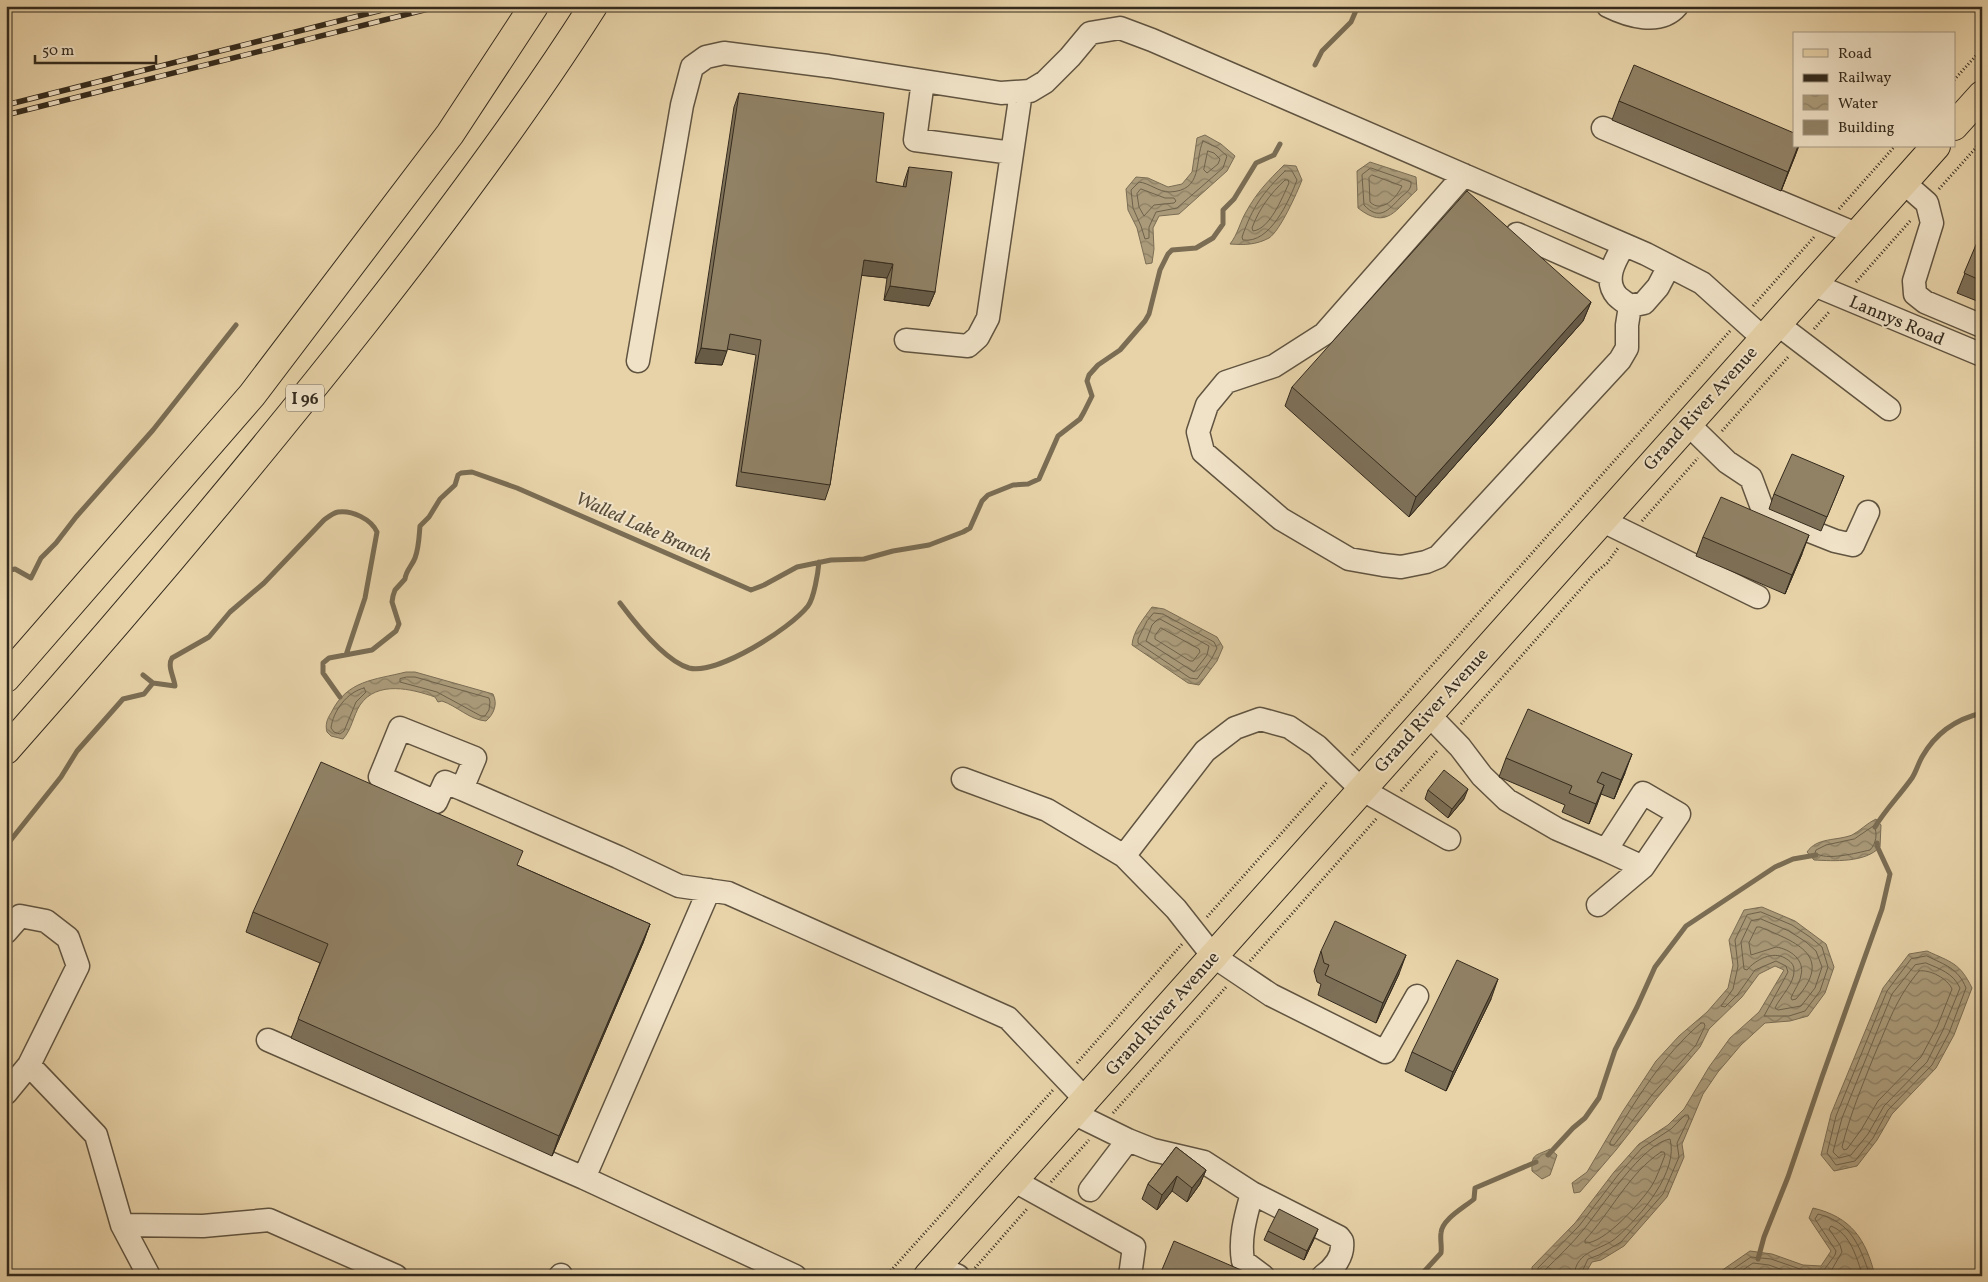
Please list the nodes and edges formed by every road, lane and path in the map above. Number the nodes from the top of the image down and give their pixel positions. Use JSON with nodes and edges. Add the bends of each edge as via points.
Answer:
{"nodes":[{"id":1,"x":534,"y":6,"type":"edge"},
{"id":2,"x":1608,"y":6,"type":"edge"},
{"id":3,"x":1677,"y":6,"type":"edge"},
{"id":4,"x":587,"y":17,"type":"edge"},
{"id":5,"x":1982,"y":49,"type":"edge"},
{"id":6,"x":1956,"y":78,"type":"edge"},
{"id":7,"x":922,"y":81,"type":"junction"},
{"id":8,"x":1021,"y":92,"type":"junction"},
{"id":9,"x":1981,"y":96,"type":"edge"},
{"id":10,"x":1956,"y":124,"type":"edge"},
{"id":11,"x":1603,"y":128,"type":"dead end"},
{"id":12,"x":1893,"y":148,"type":"edge"},
{"id":13,"x":1934,"y":148,"type":"edge"},
{"id":14,"x":1012,"y":153,"type":"junction"},
{"id":15,"x":1464,"y":175,"type":"junction"},
{"id":16,"x":1903,"y":182,"type":"junction"},
{"id":17,"x":1828,"y":222,"type":"junction"},
{"id":18,"x":1517,"y":234,"type":"edge"},
{"id":19,"x":1856,"y":234,"type":"junction"},
{"id":20,"x":1624,"y":244,"type":"junction"},
{"id":21,"x":1669,"y":266,"type":"junction"},
{"id":22,"x":1610,"y":275,"type":"junction"},
{"id":23,"x":1812,"y":284,"type":"junction"},
{"id":24,"x":1630,"y":306,"type":"junction"},
{"id":25,"x":1742,"y":318,"type":"junction"},
{"id":26,"x":1982,"y":326,"type":"edge"},
{"id":27,"x":1770,"y":330,"type":"junction"},
{"id":28,"x":906,"y":340,"type":"dead end"},
{"id":29,"x":1982,"y":355,"type":"edge"},
{"id":30,"x":638,"y":361,"type":"dead end"},
{"id":31,"x":1889,"y":409,"type":"dead end"},
{"id":32,"x":1687,"y":423,"type":"junction"},
{"id":33,"x":1868,"y":512,"type":"dead end"},
{"id":34,"x":1600,"y":520,"type":"junction"},
{"id":35,"x":1758,"y":597,"type":"dead end"},
{"id":36,"x":6,"y":678,"type":"edge"},
{"id":37,"x":1428,"y":714,"type":"junction"},
{"id":38,"x":6,"y":750,"type":"edge"},
{"id":39,"x":1438,"y":750,"type":"dead end"},
{"id":40,"x":1340,"y":768,"type":"junction"},
{"id":41,"x":963,"y":779,"type":"dead end"},
{"id":42,"x":462,"y":789,"type":"dead end"},
{"id":43,"x":1361,"y":789,"type":"junction"},
{"id":44,"x":1389,"y":805,"type":"junction"},
{"id":45,"x":1449,"y":838,"type":"dead end"},
{"id":46,"x":1606,"y":850,"type":"junction"},
{"id":47,"x":1124,"y":856,"type":"junction"},
{"id":48,"x":1643,"y":867,"type":"junction"},
{"id":49,"x":709,"y":890,"type":"junction"},
{"id":50,"x":1598,"y":905,"type":"dead end"},
{"id":51,"x":6,"y":932,"type":"edge"},
{"id":52,"x":1194,"y":932,"type":"junction"},
{"id":53,"x":1213,"y":956,"type":"junction"},
{"id":54,"x":1239,"y":973,"type":"junction"},
{"id":55,"x":1417,"y":996,"type":"dead end"},
{"id":56,"x":268,"y":1040,"type":"dead end"},
{"id":57,"x":30,"y":1065,"type":"junction"},
{"id":58,"x":1064,"y":1077,"type":"junction"},
{"id":59,"x":6,"y":1093,"type":"edge"},
{"id":60,"x":1079,"y":1106,"type":"junction"},
{"id":61,"x":1101,"y":1127,"type":"junction"},
{"id":62,"x":1128,"y":1140,"type":"junction"},
{"id":63,"x":584,"y":1178,"type":"junction"},
{"id":64,"x":1013,"y":1180,"type":"junction"},
{"id":65,"x":1090,"y":1190,"type":"dead end"},
{"id":66,"x":1252,"y":1193,"type":"junction"},
{"id":67,"x":1040,"y":1195,"type":"junction"},
{"id":68,"x":122,"y":1225,"type":"junction"},
{"id":69,"x":949,"y":1272,"type":"edge"},
{"id":70,"x":149,"y":1276,"type":"edge"},
{"id":71,"x":396,"y":1276,"type":"edge"},
{"id":72,"x":795,"y":1276,"type":"edge"},
{"id":73,"x":886,"y":1276,"type":"edge"},
{"id":74,"x":1130,"y":1276,"type":"edge"},
{"id":75,"x":1263,"y":1276,"type":"edge"},
{"id":76,"x":1323,"y":1276,"type":"edge"}],
"edges":[{"from":1,"to":36,"type":"main road","number":"I 96","via":[[450,134],[252,395]]},
{"from":2,"to":3,"type":"street","via":[[1640,18],[1667,14]]},
{"from":4,"to":38,"type":"main road","number":"I 96","via":[[490,158],[302,402],[195,532]]},
{"from":5,"to":6,"type":"path"},
{"from":7,"to":8,"type":"street","via":[[1001,93]]},
{"from":7,"to":14,"type":"street","via":[[915,140]]},
{"from":7,"to":30,"type":"street","via":[[724,53],[706,57],[692,67],[682,105]]},
{"from":8,"to":14,"type":"street"},
{"from":8,"to":15,"type":"street","via":[[1030,91],[1045,82],[1090,32],[1120,28]]},
{"from":9,"to":10,"type":"main road"},
{"from":11,"to":17,"type":"street"},
{"from":12,"to":17,"type":"path"},
{"from":13,"to":16,"type":"main road","name":"Grand River Avenue"},
{"from":14,"to":28,"type":"street","via":[[988,318],[978,337],[968,346]]},
{"from":15,"to":20,"type":"street"},
{"from":15,"to":24,"type":"street","via":[[1324,334],[1274,366],[1226,382],[1207,405],[1198,432],[1203,452],[1281,519],[1349,559],[1401,567],[1438,557],[1620,360],[1627,348]]},
{"from":16,"to":19,"type":"main road","name":"Grand River Avenue"},
{"from":16,"to":26,"type":"street","via":[[1927,203],[1932,223],[1914,281],[1915,294],[1925,302]]},
{"from":17,"to":19,"type":"street"},
{"from":17,"to":25,"type":"path"},
{"from":18,"to":22,"type":"street"},
{"from":19,"to":23,"type":"main road","name":"Grand River Avenue"},
{"from":20,"to":21,"type":"street"},
{"from":20,"to":22,"type":"street"},
{"from":21,"to":24,"type":"street","via":[[1658,287],[1644,303]]},
{"from":21,"to":25,"type":"street","via":[[1702,283]]},
{"from":22,"to":24,"type":"street","via":[[1617,296]]},
{"from":23,"to":27,"type":"main road","name":"Grand River Avenue"},
{"from":23,"to":29,"type":"street","name":"Lannys Road"},
{"from":25,"to":27,"type":"street"},
{"from":25,"to":40,"type":"path"},
{"from":27,"to":31,"type":"street"},
{"from":27,"to":32,"type":"main road","name":"Grand River Avenue"},
{"from":32,"to":33,"type":"street","via":[[1727,462],[1751,478],[1764,513],[1853,545]]},
{"from":32,"to":34,"type":"main road","name":"Grand River Avenue"},
{"from":34,"to":35,"type":"street"},
{"from":34,"to":37,"type":"main road","name":"Grand River Avenue"},
{"from":37,"to":43,"type":"main road","name":"Grand River Avenue"},
{"from":37,"to":46,"type":"street","via":[[1507,800],[1557,829]]},
{"from":39,"to":44,"type":"path"},
{"from":40,"to":43,"type":"street"},
{"from":40,"to":47,"type":"street","via":[[1318,746],[1289,727],[1260,720],[1235,728],[1205,752]]},
{"from":40,"to":52,"type":"path"},
{"from":41,"to":47,"type":"street","via":[[1047,810]]},
{"from":42,"to":49,"type":"street","via":[[679,886]]},
{"from":43,"to":44,"type":"street"},
{"from":43,"to":53,"type":"main road","name":"Grand River Avenue"},
{"from":44,"to":45,"type":"street"},
{"from":44,"to":54,"type":"path"},
{"from":46,"to":48,"type":"street"},
{"from":46,"to":48,"type":"street","via":[[1643,793],[1679,814]]},
{"from":47,"to":52,"type":"street"},
{"from":48,"to":50,"type":"street"},
{"from":49,"to":58,"type":"street","via":[[728,892],[1008,1018]]},
{"from":49,"to":63,"type":"street"},
{"from":51,"to":57,"type":"street","via":[[20,916],[46,921],[68,938],[78,966]]},
{"from":52,"to":53,"type":"street"},
{"from":52,"to":58,"type":"path"},
{"from":53,"to":54,"type":"street"},
{"from":53,"to":60,"type":"main road","name":"Grand River Avenue"},
{"from":54,"to":55,"type":"street","via":[[1271,994],[1385,1052]]},
{"from":54,"to":61,"type":"path"},
{"from":56,"to":63,"type":"street"},
{"from":57,"to":59,"type":"street"},
{"from":57,"to":68,"type":"street","via":[[96,1134]]},
{"from":58,"to":60,"type":"street"},
{"from":58,"to":73,"type":"path"},
{"from":60,"to":61,"type":"street"},
{"from":60,"to":64,"type":"main road","name":"Grand River Avenue"},
{"from":61,"to":62,"type":"street"},
{"from":61,"to":67,"type":"path"},
{"from":62,"to":65,"type":"street"},
{"from":62,"to":66,"type":"street","via":[[1153,1150],[1204,1162]]},
{"from":63,"to":72,"type":"street"},
{"from":64,"to":67,"type":"street"},
{"from":64,"to":69,"type":"main road","name":"Grand River Avenue"},
{"from":66,"to":75,"type":"street","via":[[1241,1248],[1243,1261]]},
{"from":66,"to":76,"type":"street","via":[[1339,1237],[1341,1256]]},
{"from":67,"to":69,"type":"path"},
{"from":67,"to":74,"type":"street","via":[[1134,1246]]},
{"from":68,"to":70,"type":"street"},
{"from":68,"to":71,"type":"street","via":[[203,1226],[269,1220]]}]}
